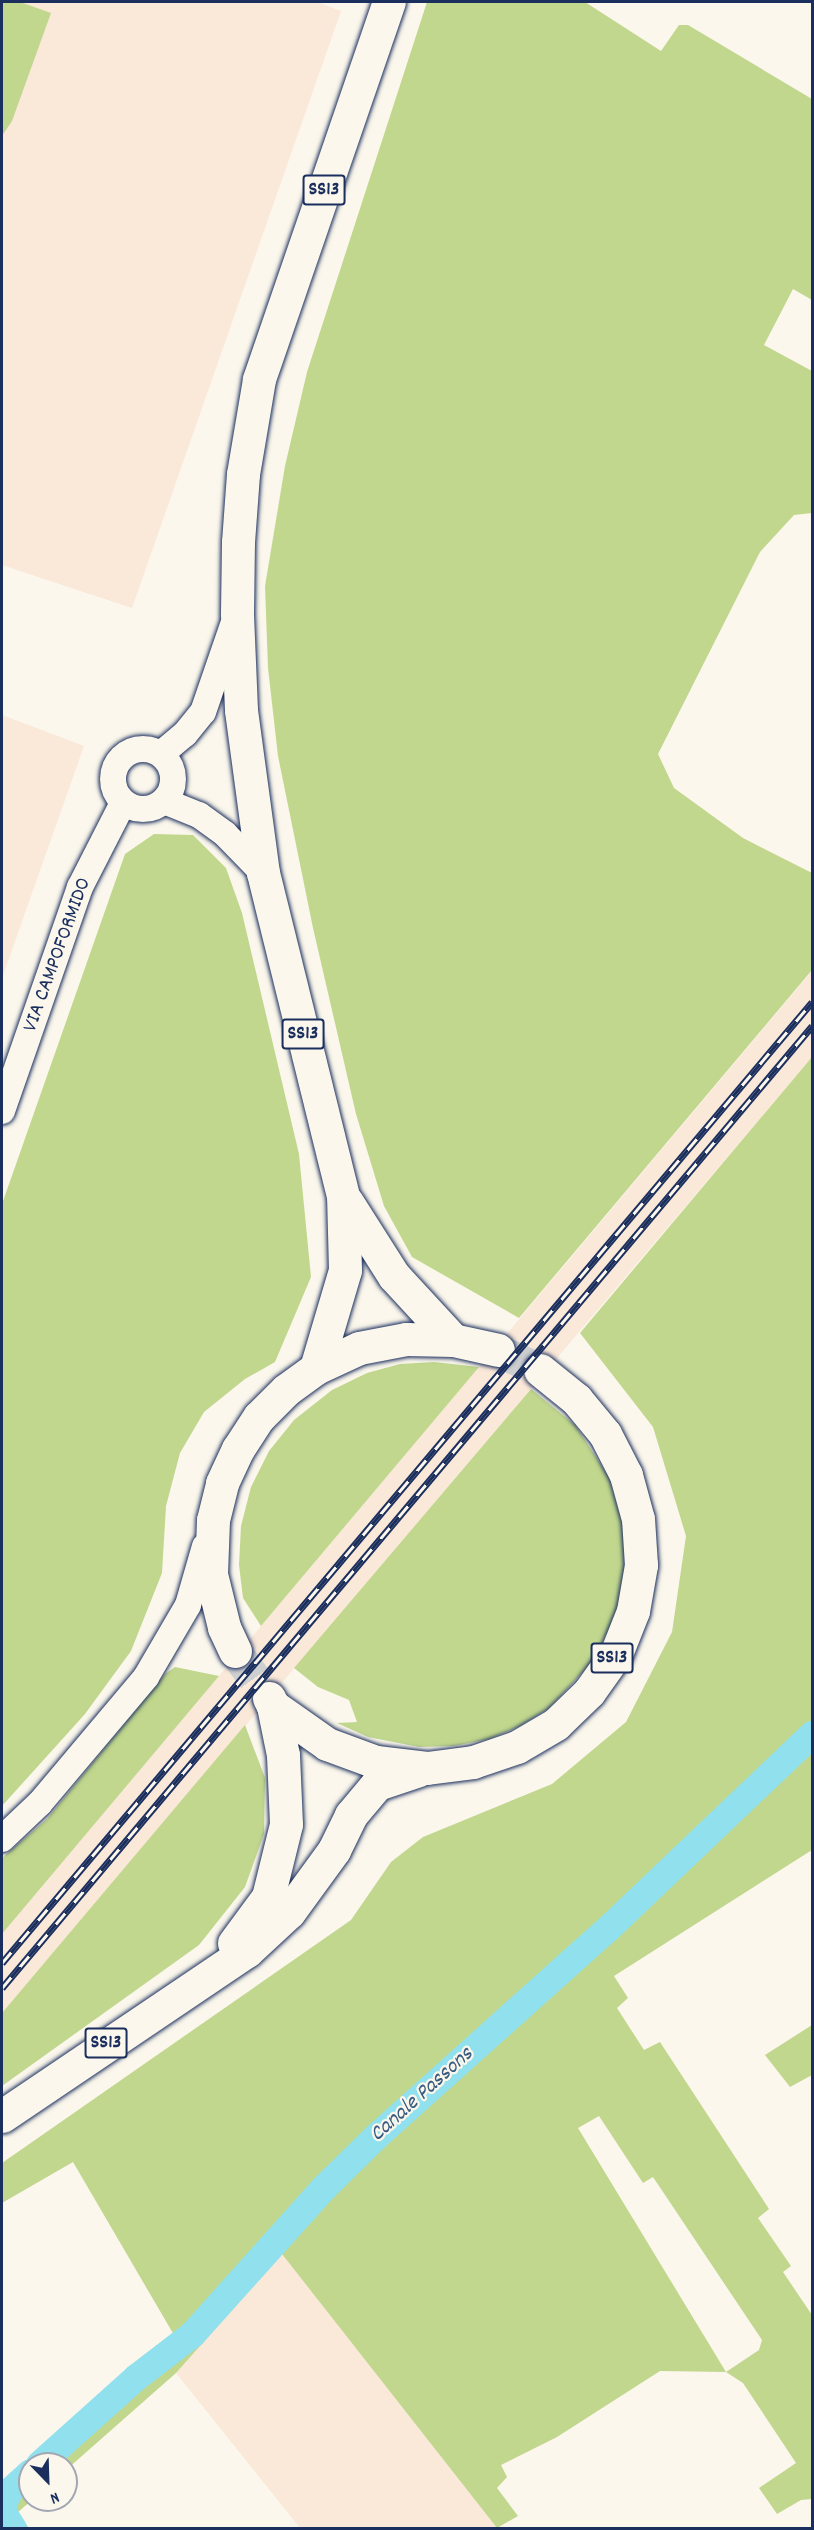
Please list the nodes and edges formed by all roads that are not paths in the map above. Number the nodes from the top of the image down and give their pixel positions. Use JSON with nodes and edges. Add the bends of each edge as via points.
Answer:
{"nodes":[{"id":1,"x":389,"y":2,"type":"edge"},
{"id":2,"x":237,"y":613,"type":"junction"},
{"id":3,"x":161,"y":754,"type":"junction"},
{"id":4,"x":164,"y":801,"type":"junction"},
{"id":5,"x":123,"y":803,"type":"junction"},
{"id":6,"x":263,"y":873,"type":"junction"},
{"id":7,"x":2,"y":1111,"type":"edge"},
{"id":8,"x":343,"y":1196,"type":"junction"},
{"id":9,"x":453,"y":1340,"type":"junction"},
{"id":10,"x":498,"y":1350,"type":"tunnel mouth"},
{"id":11,"x":316,"y":1368,"type":"junction"},
{"id":12,"x":540,"y":1370,"type":"tunnel mouth"},
{"id":13,"x":213,"y":1520,"type":"junction"},
{"id":14,"x":235,"y":1651,"type":"tunnel mouth"},
{"id":15,"x":427,"y":1768,"type":"junction"},
{"id":16,"x":2,"y":1839,"type":"edge"},
{"id":17,"x":212,"y":1973,"type":"junction"},
{"id":18,"x":2,"y":2116,"type":"edge"}],
"edges":[{"from":1,"to":2,"type":"main road","number":"SS13","via":[[259,379],[243,474]]},
{"from":2,"to":3,"type":"street","via":[[203,712]]},
{"from":2,"to":6,"type":"main road","number":"SS13","via":[[244,731]]},
{"from":3,"to":4,"type":"street","via":[[168,761],[174,782]]},
{"from":3,"to":5,"type":"street","via":[[138,748],[118,760],[112,782]]},
{"from":4,"to":5,"type":"street","via":[[149,809]]},
{"from":4,"to":6,"type":"street","via":[[198,815],[225,834]]},
{"from":5,"to":7,"type":"street","name":"VIA CAMPOFORMIDO","via":[[80,887]]},
{"from":6,"to":8,"type":"main road","number":"SS13"},
{"from":8,"to":9,"type":"main road","number":"SS13","via":[[394,1276]]},
{"from":8,"to":11,"type":"main road","number":"SS13","via":[[345,1270]]},
{"from":9,"to":10,"type":"main road"},
{"from":9,"to":11,"type":"main road","via":[[406,1339],[371,1346]]},
{"from":11,"to":13,"type":"main road","via":[[285,1390],[259,1417],[222,1483]]},
{"from":12,"to":15,"type":"main road","number":"SS13","via":[[576,1399],[605,1434],[626,1475],[640,1542],[641,1565],[633,1611],[616,1653],[590,1692],[556,1724],[506,1751],[473,1762]]},
{"from":13,"to":14,"type":"main road","via":[[212,1574],[224,1627]]},
{"from":13,"to":16,"type":"street","via":[[188,1605],[146,1677],[40,1803]]},
{"from":15,"to":17,"type":"main road","number":"SS13","via":[[377,1784],[351,1815],[334,1850],[289,1912],[247,1951]]},
{"from":15,"to":17,"type":"main road","number":"SS13","via":[[376,1762],[327,1744],[271,1702],[285,1785],[286,1824],[278,1866],[268,1898]]},
{"from":17,"to":18,"type":"main road","name":"SS13","number":"SS13"}]}
